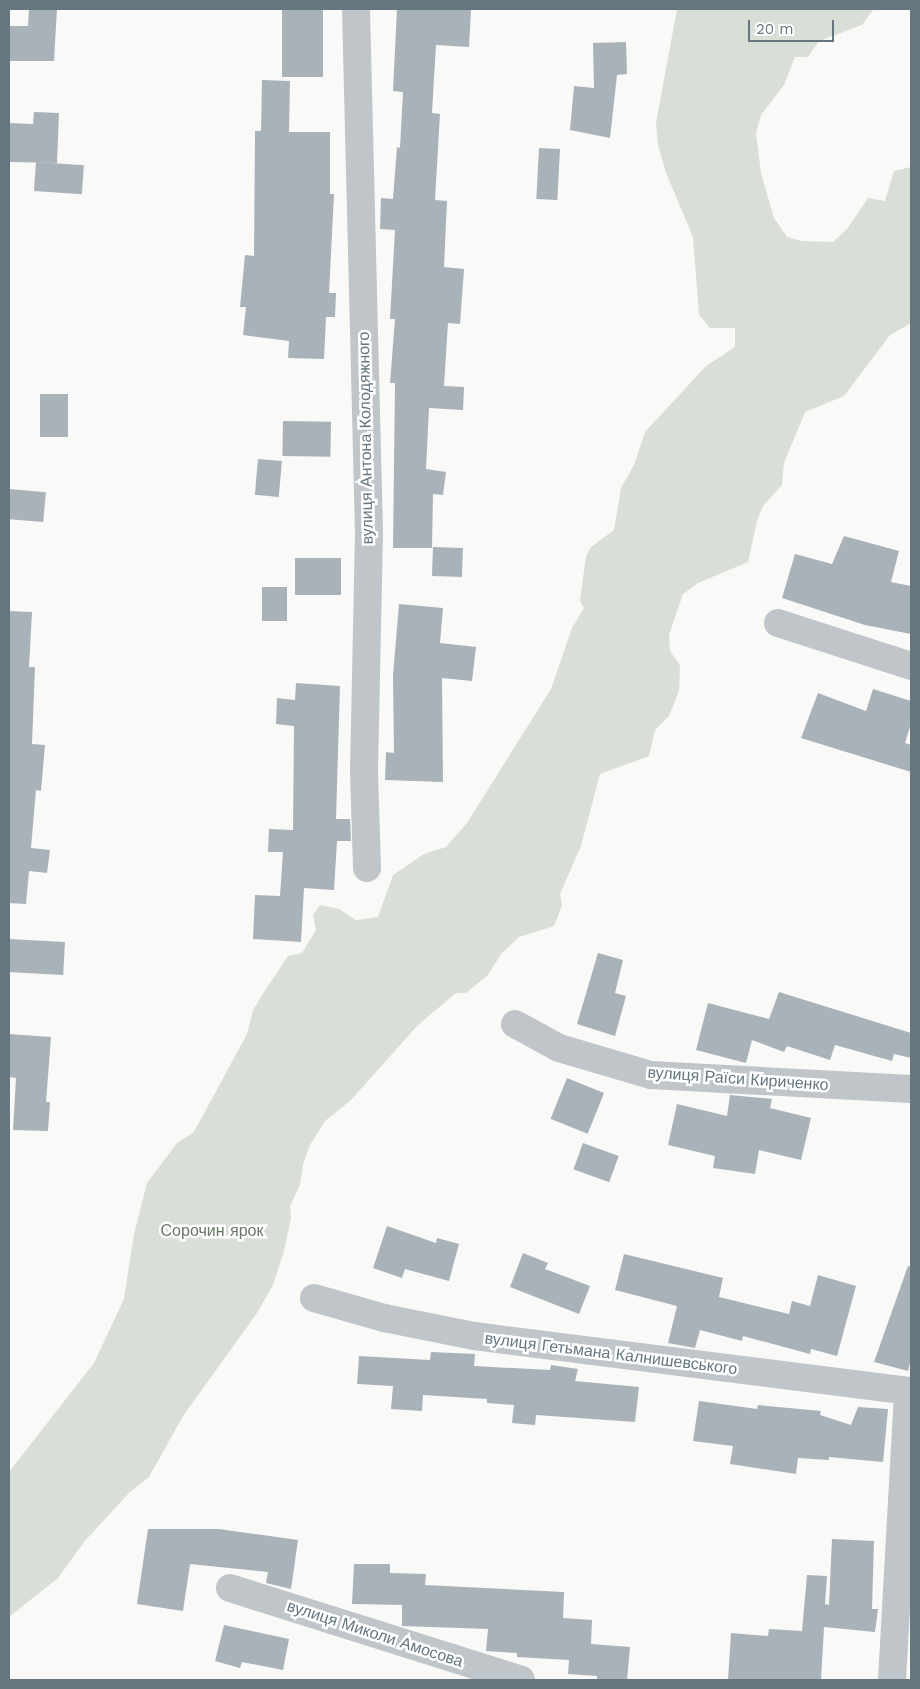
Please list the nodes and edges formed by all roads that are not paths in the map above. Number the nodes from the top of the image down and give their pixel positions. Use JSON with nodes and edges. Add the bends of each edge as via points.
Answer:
{"nodes":[{"id":1,"x":356,"y":9,"type":"edge"},
{"id":2,"x":778,"y":623,"type":"dead end"},
{"id":3,"x":911,"y":666,"type":"edge"},
{"id":4,"x":366,"y":868,"type":"dead end"},
{"id":5,"x":515,"y":1024,"type":"dead end"},
{"id":6,"x":911,"y":1089,"type":"edge"},
{"id":7,"x":314,"y":1298,"type":"dead end"},
{"id":8,"x":910,"y":1391,"type":"edge"},
{"id":9,"x":230,"y":1588,"type":"dead end"},
{"id":10,"x":521,"y":1680,"type":"edge"},
{"id":11,"x":892,"y":1680,"type":"edge"}],
"edges":[{"from":1,"to":4,"type":"street","name":"вулиця Антона Колодяжного","via":[[368,533],[364,772]]},
{"from":2,"to":3,"type":"street"},
{"from":5,"to":6,"type":"street","name":"вулиця Раїси Кириченко","via":[[573,1053],[651,1075]]},
{"from":7,"to":8,"type":"street","name":"вулиця Гетьмана Калнишевського","via":[[384,1318],[474,1336]]},
{"from":8,"to":11,"type":"street"},
{"from":9,"to":10,"type":"street","name":"вулиця Миколи Амосова"}]}
